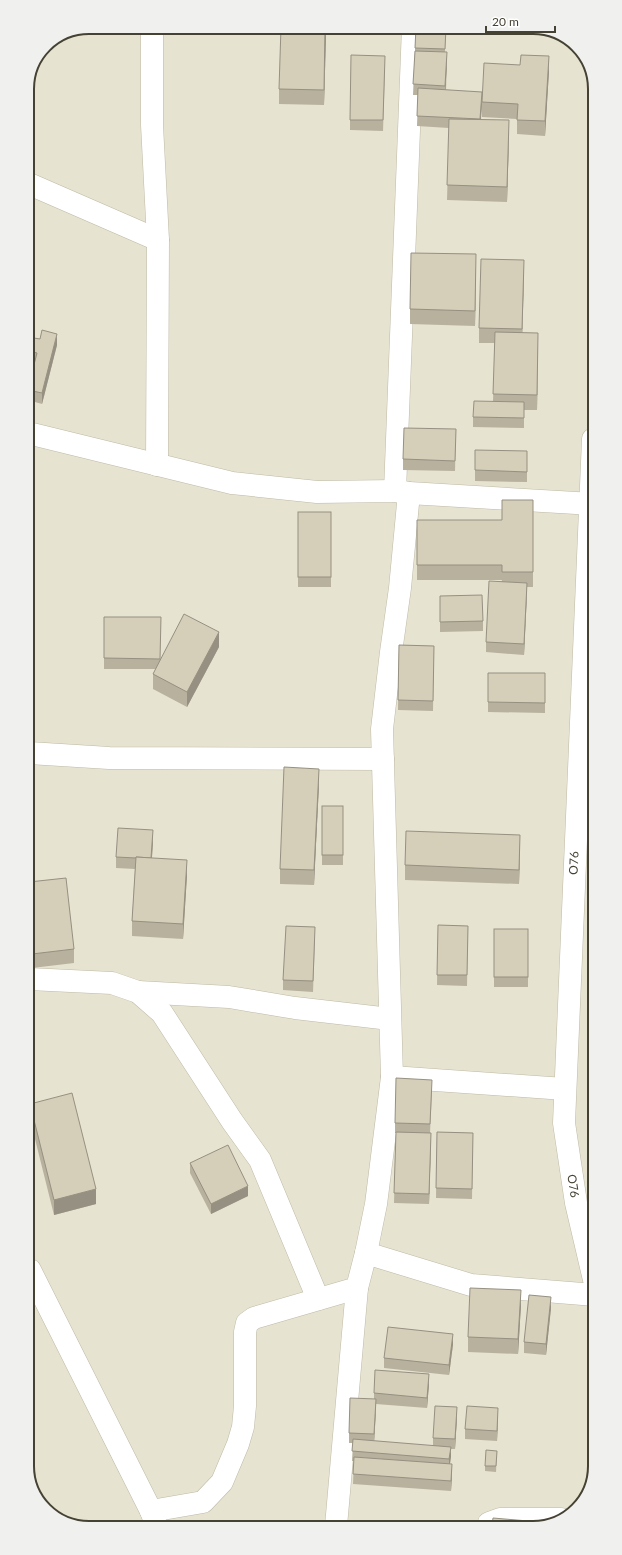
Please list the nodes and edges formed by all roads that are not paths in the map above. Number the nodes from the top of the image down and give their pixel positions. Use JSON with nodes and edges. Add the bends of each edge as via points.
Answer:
{"nodes":[{"id":1,"x":152,"y":34,"type":"edge"},
{"id":2,"x":413,"y":34,"type":"edge"},
{"id":3,"x":34,"y":186,"type":"edge"},
{"id":4,"x":158,"y":240,"type":"junction"},
{"id":5,"x":34,"y":434,"type":"edge"},
{"id":6,"x":157,"y":465,"type":"junction"},
{"id":7,"x":402,"y":492,"type":"junction"},
{"id":8,"x":588,"y":504,"type":"edge"},
{"id":9,"x":588,"y":572,"type":"edge"},
{"id":10,"x":34,"y":753,"type":"edge"},
{"id":11,"x":383,"y":759,"type":"junction"},
{"id":12,"x":34,"y":979,"type":"edge"},
{"id":13,"x":138,"y":992,"type":"junction"},
{"id":14,"x":390,"y":1019,"type":"junction"},
{"id":15,"x":392,"y":1077,"type":"junction"},
{"id":16,"x":565,"y":1089,"type":"junction"},
{"id":17,"x":366,"y":1253,"type":"junction"},
{"id":18,"x":588,"y":1254,"type":"edge"},
{"id":19,"x":34,"y":1278,"type":"edge"},
{"id":20,"x":357,"y":1288,"type":"junction"},
{"id":21,"x":588,"y":1294,"type":"edge"},
{"id":22,"x":318,"y":1299,"type":"junction"},
{"id":23,"x":154,"y":1519,"type":"edge"},
{"id":24,"x":547,"y":1519,"type":"edge"},
{"id":25,"x":336,"y":1521,"type":"edge"},
{"id":26,"x":494,"y":1521,"type":"edge"}],
"edges":[{"from":1,"to":4,"type":"street","via":[[152,125]]},
{"from":2,"to":7,"type":"street"},
{"from":3,"to":4,"type":"street"},
{"from":4,"to":6,"type":"street"},
{"from":5,"to":6,"type":"street"},
{"from":6,"to":7,"type":"street","via":[[232,483],[277,489],[317,492]]},
{"from":7,"to":8,"type":"street"},
{"from":7,"to":11,"type":"street","via":[[400,588],[382,729]]},
{"from":9,"to":16,"type":"street","name":"O76"},
{"from":10,"to":11,"type":"street","via":[[109,758]]},
{"from":11,"to":14,"type":"street"},
{"from":12,"to":13,"type":"street","via":[[112,983]]},
{"from":13,"to":14,"type":"street","via":[[229,996],[295,1008]]},
{"from":13,"to":22,"type":"street","via":[[162,1013],[260,1160]]},
{"from":14,"to":15,"type":"street"},
{"from":15,"to":16,"type":"street"},
{"from":15,"to":17,"type":"street","via":[[376,1204]]},
{"from":16,"to":18,"type":"street","name":"O76","via":[[564,1123],[576,1203]]},
{"from":17,"to":20,"type":"street"},
{"from":17,"to":21,"type":"street","via":[[471,1285]]},
{"from":19,"to":23,"type":"street"},
{"from":20,"to":22,"type":"street"},
{"from":20,"to":25,"type":"street"},
{"from":22,"to":23,"type":"street","via":[[254,1318],[247,1323],[243,1427],[222,1482],[203,1502]]},
{"from":24,"to":26,"type":"street"}]}
